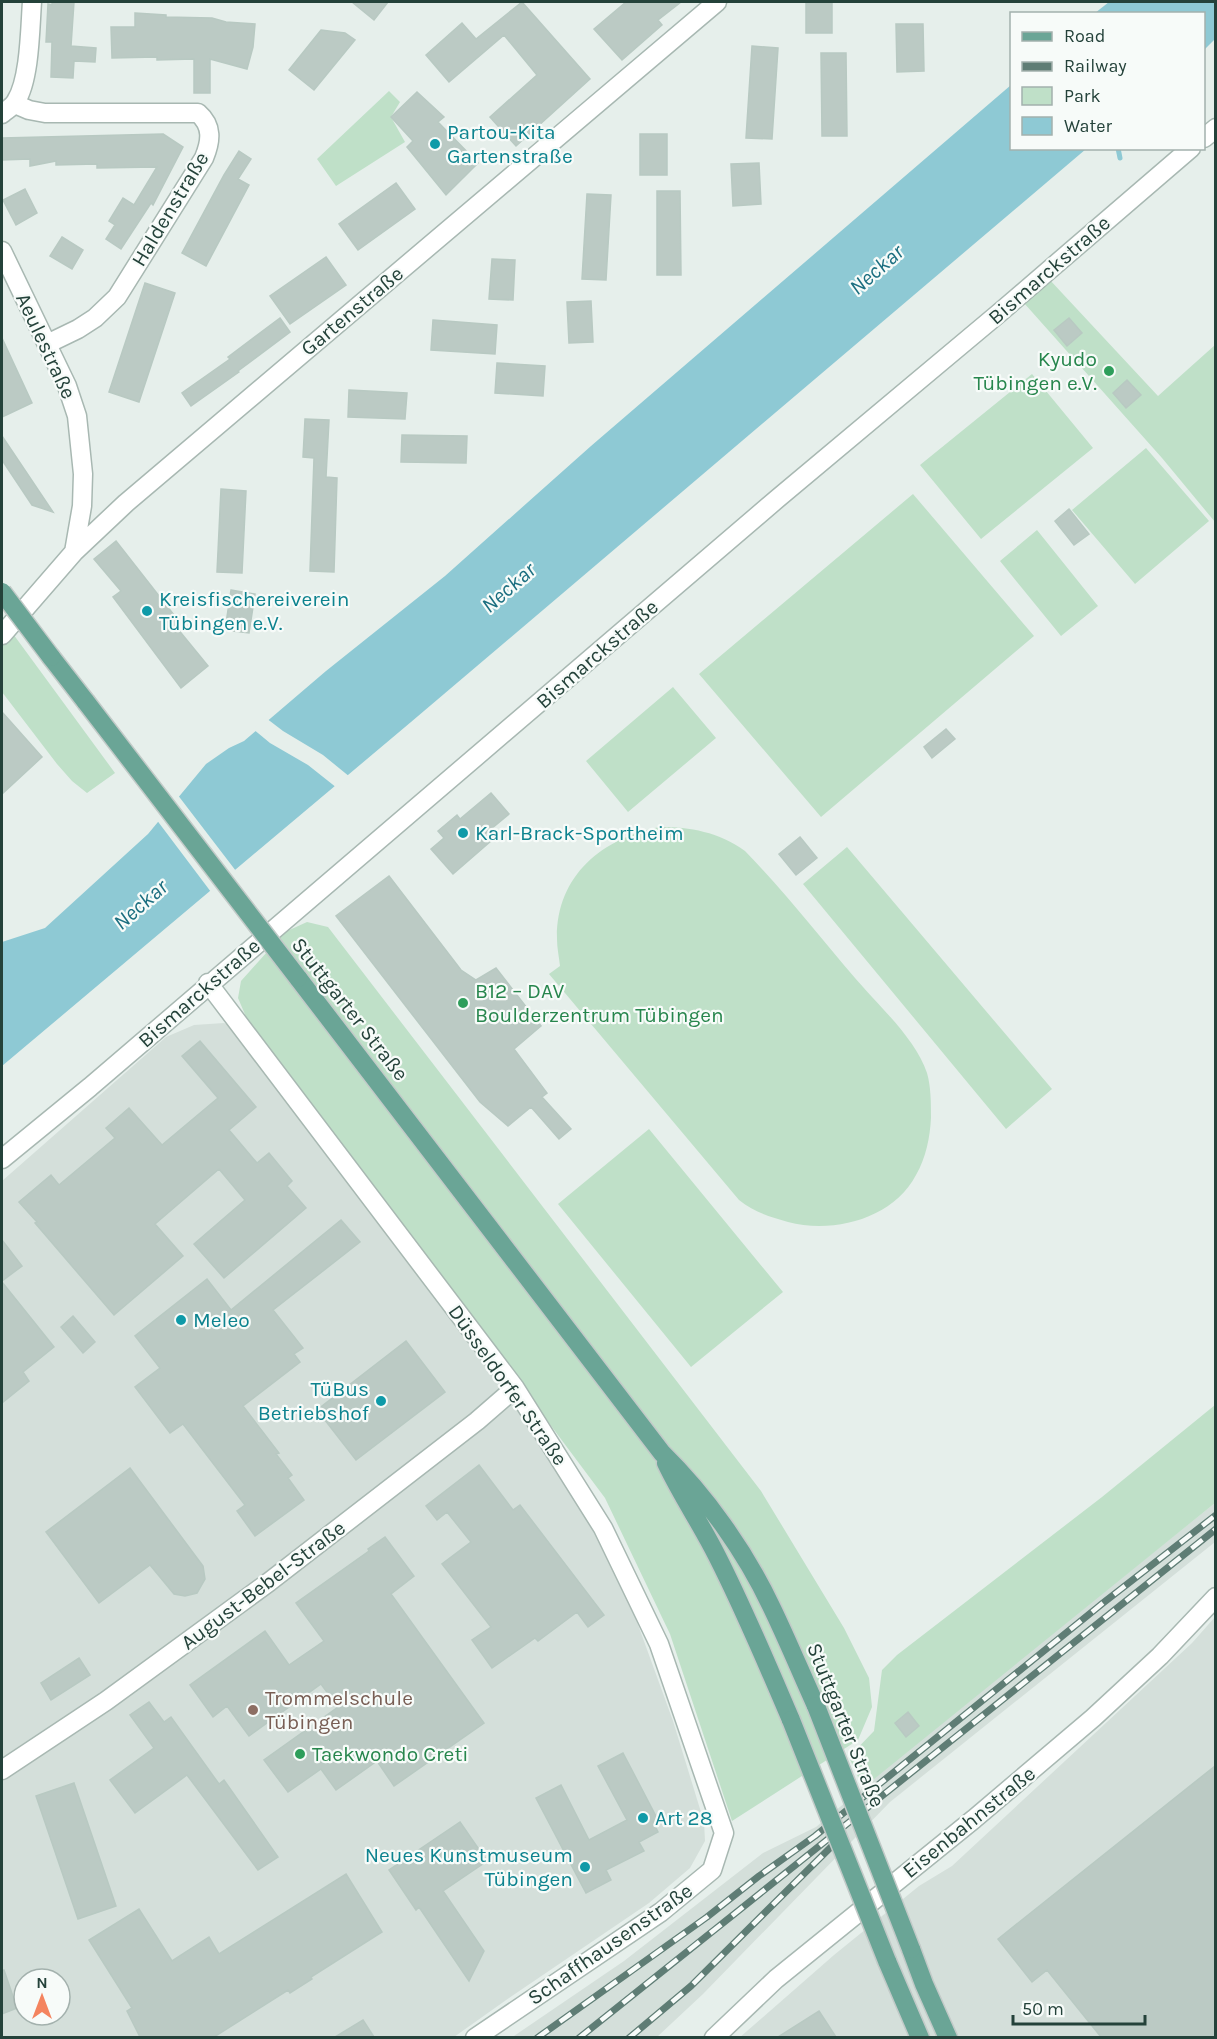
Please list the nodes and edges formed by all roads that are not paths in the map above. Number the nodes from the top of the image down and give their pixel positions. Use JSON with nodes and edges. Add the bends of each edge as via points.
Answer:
{"nodes":[{"id":1,"x":32,"y":2,"type":"edge"},
{"id":2,"x":717,"y":2,"type":"edge"},
{"id":3,"x":8,"y":109,"type":"edge"},
{"id":4,"x":1189,"y":150,"type":"edge"},
{"id":5,"x":2,"y":251,"type":"edge"},
{"id":6,"x":47,"y":344,"type":"junction"},
{"id":7,"x":74,"y":552,"type":"junction"},
{"id":8,"x":2,"y":592,"type":"edge"},
{"id":9,"x":2,"y":635,"type":"edge"},
{"id":10,"x":208,"y":984,"type":"junction"},
{"id":11,"x":2,"y":1159,"type":"edge"},
{"id":12,"x":515,"y":1388,"type":"junction"},
{"id":13,"x":662,"y":1453,"type":"junction"},
{"id":14,"x":1213,"y":1605,"type":"edge"},
{"id":15,"x":2,"y":1770,"type":"edge"},
{"id":16,"x":724,"y":1833,"type":"joint"},
{"id":17,"x":475,"y":2037,"type":"edge"},
{"id":18,"x":714,"y":2037,"type":"edge"},
{"id":19,"x":920,"y":2037,"type":"edge"},
{"id":20,"x":948,"y":2037,"type":"edge"}],
"edges":[{"from":1,"to":3,"type":"street","via":[[26,72],[22,89]]},
{"from":2,"to":7,"type":"street","name":"Gartenstraße","via":[[126,503]]},
{"from":3,"to":6,"type":"street","name":"Haldenstraße","via":[[45,113],[198,113],[210,139],[204,158],[117,297],[95,318]]},
{"from":4,"to":10,"type":"street","name":"Bismarckstraße"},
{"from":5,"to":6,"type":"street","name":"Aeulestraße"},
{"from":6,"to":7,"type":"street","name":"Aeulestraße","via":[[77,416],[82,457],[81,506]]},
{"from":7,"to":9,"type":"street","name":"Gartenstraße"},
{"from":8,"to":13,"type":"main road","name":"Stuttgarter Straße","bridge":true},
{"from":10,"to":11,"type":"street","name":"Bismarckstraße"},
{"from":10,"to":12,"type":"street","name":"Düsseldorfer Straße"},
{"from":12,"to":15,"type":"street","name":"August-Bebel-Straße","via":[[269,1582],[106,1701]]},
{"from":12,"to":16,"type":"street","name":"Düsseldorfer Straße","via":[[603,1527],[659,1644]]},
{"from":13,"to":19,"type":"main road","name":"Stuttgarter Straße","bridge":true,"via":[[741,1604]]},
{"from":13,"to":20,"type":"main road","name":"Stuttgarter Straße","bridge":true,"via":[[686,1476],[718,1519],[774,1612],[816,1706]]},
{"from":14,"to":18,"type":"street","name":"Eisenbahnstraße","via":[[1093,1718],[776,1979]]},
{"from":16,"to":17,"type":"street","name":"Schaffhausenstraße","via":[[711,1870],[661,1912]]}]}
